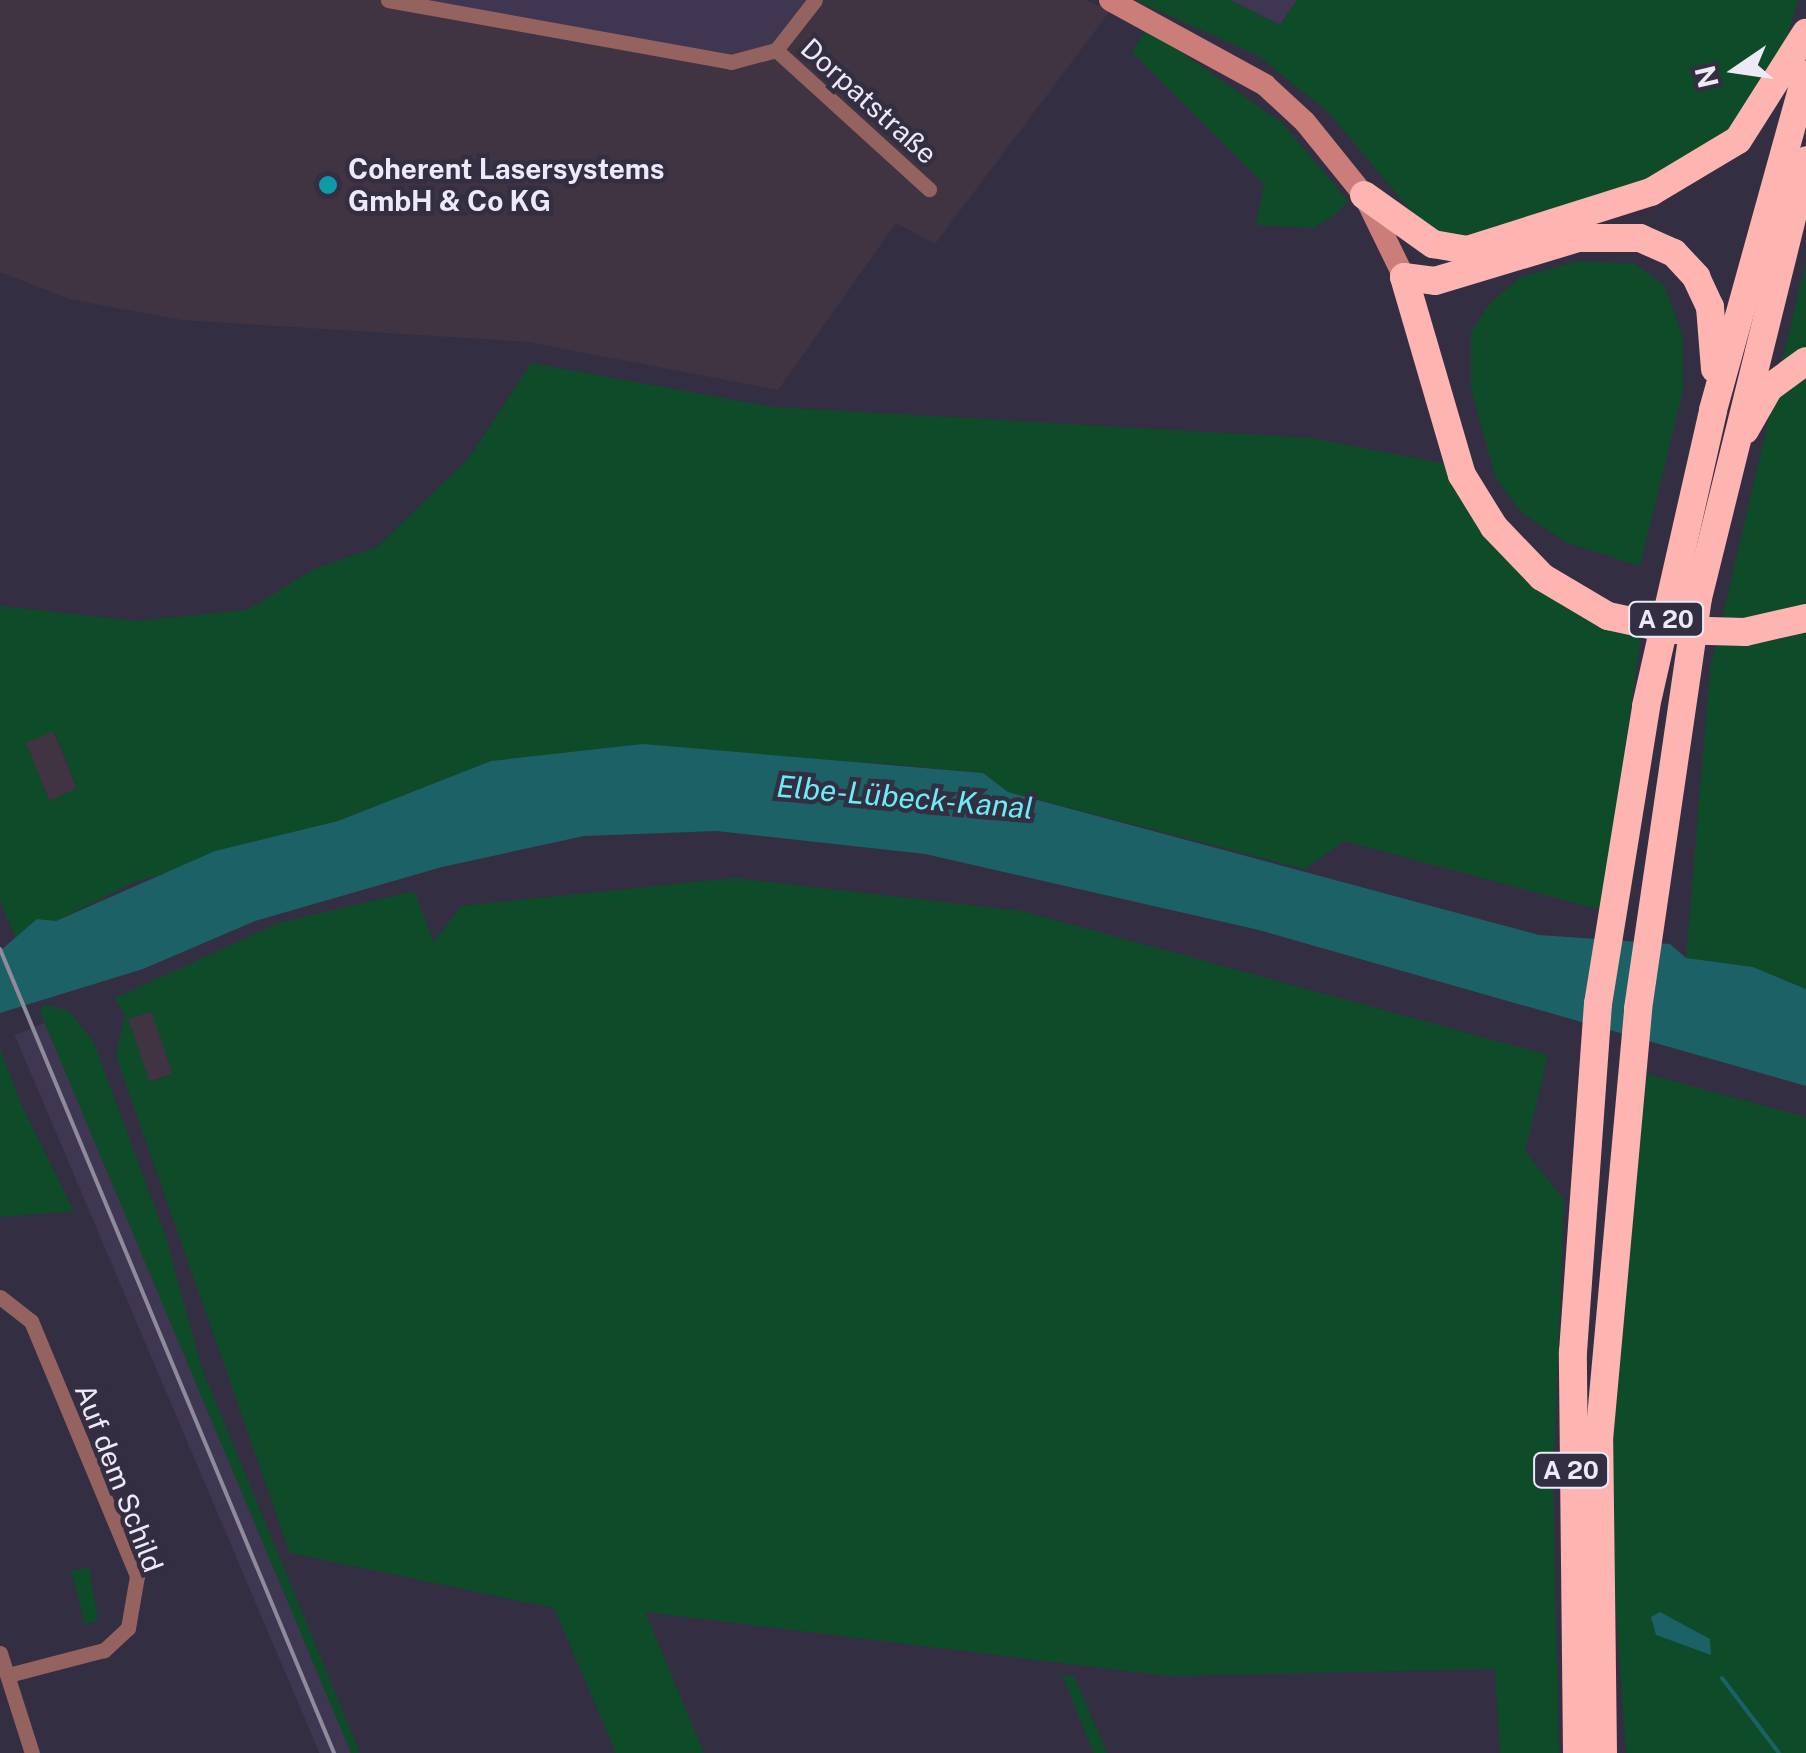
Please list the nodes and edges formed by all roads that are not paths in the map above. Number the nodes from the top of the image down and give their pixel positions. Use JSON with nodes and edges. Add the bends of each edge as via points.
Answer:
{"nodes":[{"id":1,"x":388,"y":0,"type":"edge"},
{"id":2,"x":815,"y":0,"type":"edge"},
{"id":3,"x":1110,"y":0,"type":"edge"},
{"id":4,"x":1806,"y":32,"type":"edge"},
{"id":5,"x":776,"y":50,"type":"junction"},
{"id":6,"x":1806,"y":75,"type":"edge"},
{"id":7,"x":1806,"y":160,"type":"edge"},
{"id":8,"x":929,"y":189,"type":"dead end"},
{"id":9,"x":1364,"y":195,"type":"junction"},
{"id":10,"x":1404,"y":278,"type":"junction"},
{"id":11,"x":1806,"y":362,"type":"edge"},
{"id":12,"x":1713,"y":410,"type":"junction"},
{"id":13,"x":1729,"y":457,"type":"junction"},
{"id":14,"x":1806,"y":618,"type":"edge"},
{"id":15,"x":0,"y":1297,"type":"edge"},
{"id":16,"x":0,"y":1653,"type":"edge"},
{"id":17,"x":12,"y":1674,"type":"junction"},
{"id":18,"x":32,"y":1753,"type":"edge"},
{"id":19,"x":1577,"y":1753,"type":"edge"},
{"id":20,"x":1603,"y":1753,"type":"edge"}],
"edges":[{"from":1,"to":5,"type":"street","via":[[731,62]]},
{"from":2,"to":5,"type":"street"},
{"from":3,"to":9,"type":"main road","via":[[1264,85]]},
{"from":4,"to":9,"type":"highway","via":[[1738,140],[1650,192],[1467,250],[1433,244]]},
{"from":5,"to":8,"type":"street","name":"Dorpatstraße"},
{"from":6,"to":12,"type":"highway","number":"A 20"},
{"from":7,"to":13,"type":"highway","number":"A 20"},
{"from":9,"to":10,"type":"main road"},
{"from":10,"to":12,"type":"highway","via":[[1435,281],[1578,238],[1658,244],[1696,277],[1710,307]]},
{"from":10,"to":14,"type":"highway","via":[[1439,416],[1479,506],[1542,577],[1632,622],[1745,632]]},
{"from":11,"to":13,"type":"highway","via":[[1768,388]]},
{"from":12,"to":19,"type":"highway","number":"A 20","via":[[1624,829],[1582,1188],[1570,1507]]},
{"from":13,"to":20,"type":"highway","number":"A 20","via":[[1662,838],[1618,1197],[1596,1527]]},
{"from":15,"to":17,"type":"street","name":"Auf dem Schild","via":[[31,1321],[137,1576],[128,1628],[104,1650]]},
{"from":16,"to":17,"type":"street"},
{"from":17,"to":18,"type":"street"}]}
